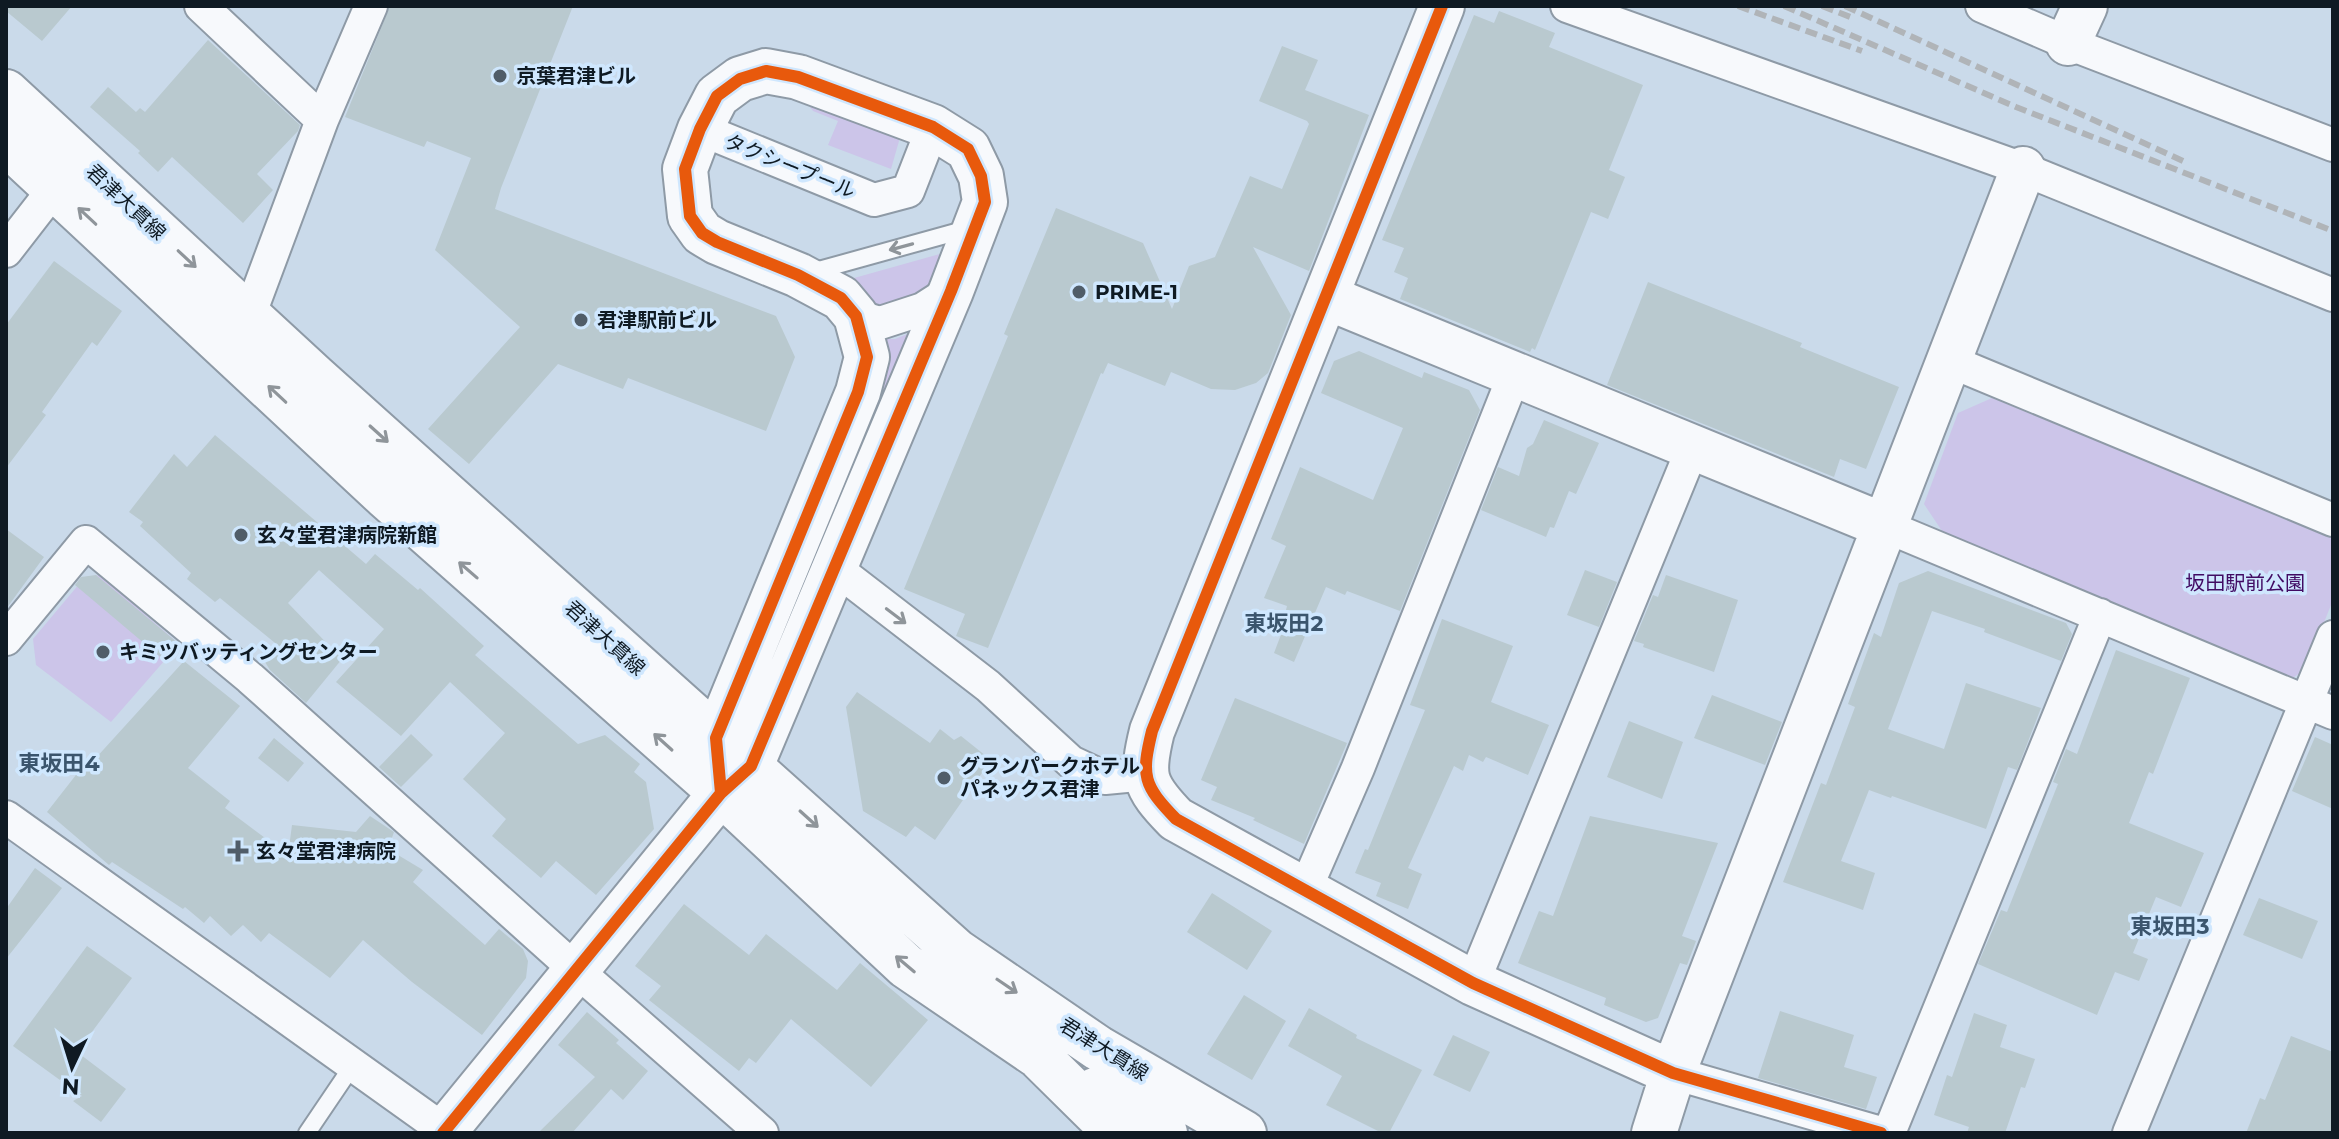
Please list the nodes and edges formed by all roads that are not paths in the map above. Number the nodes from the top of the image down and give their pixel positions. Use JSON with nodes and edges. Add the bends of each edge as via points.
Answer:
{"nodes":[{"id":1,"x":201,"y":6,"type":"edge"},
{"id":2,"x":371,"y":6,"type":"edge"},
{"id":3,"x":1442,"y":6,"type":"edge"},
{"id":4,"x":1567,"y":6,"type":"edge"},
{"id":5,"x":1982,"y":6,"type":"edge"},
{"id":6,"x":2077,"y":24,"type":"edge"},
{"id":7,"x":6,"y":92,"type":"edge"},
{"id":8,"x":322,"y":120,"type":"junction"},
{"id":9,"x":933,"y":127,"type":"junction"},
{"id":10,"x":700,"y":129,"type":"junction"},
{"id":11,"x":6,"y":143,"type":"edge"},
{"id":12,"x":2333,"y":145,"type":"edge"},
{"id":13,"x":2023,"y":169,"type":"junction"},
{"id":14,"x":66,"y":173,"type":"junction"},
{"id":15,"x":977,"y":226,"type":"junction"},
{"id":16,"x":6,"y":251,"type":"edge"},
{"id":17,"x":798,"y":275,"type":"junction"},
{"id":18,"x":951,"y":291,"type":"junction"},
{"id":19,"x":2333,"y":295,"type":"edge"},
{"id":20,"x":1326,"y":297,"type":"junction"},
{"id":21,"x":249,"y":316,"type":"junction"},
{"id":22,"x":856,"y":316,"type":"junction"},
{"id":23,"x":1947,"y":360,"type":"junction"},
{"id":24,"x":1515,"y":373,"type":"junction"},
{"id":25,"x":1693,"y":447,"type":"junction"},
{"id":26,"x":2333,"y":520,"type":"edge"},
{"id":27,"x":1885,"y":526,"type":"junction"},
{"id":28,"x":835,"y":568,"type":"junction"},
{"id":29,"x":2100,"y":615,"type":"junction"},
{"id":30,"x":2333,"y":637,"type":"edge"},
{"id":31,"x":6,"y":639,"type":"edge"},
{"id":32,"x":2320,"y":708,"type":"edge"},
{"id":33,"x":716,"y":738,"type":"junction"},
{"id":34,"x":1147,"y":774,"type":"junction"},
{"id":35,"x":736,"y":780,"type":"junction"},
{"id":36,"x":6,"y":817,"type":"edge"},
{"id":37,"x":1305,"y":890,"type":"junction"},
{"id":38,"x":576,"y":970,"type":"junction"},
{"id":39,"x":1473,"y":983,"type":"junction"},
{"id":40,"x":1038,"y":1056,"type":"junction"},
{"id":41,"x":353,"y":1065,"type":"junction"},
{"id":42,"x":1673,"y":1073,"type":"junction"},
{"id":43,"x":445,"y":1132,"type":"edge"},
{"id":44,"x":307,"y":1133,"type":"edge"},
{"id":45,"x":762,"y":1133,"type":"edge"},
{"id":46,"x":1116,"y":1133,"type":"edge"},
{"id":47,"x":1165,"y":1133,"type":"edge"},
{"id":48,"x":1244,"y":1133,"type":"edge"},
{"id":49,"x":1654,"y":1133,"type":"edge"},
{"id":50,"x":1881,"y":1133,"type":"edge"},
{"id":51,"x":1889,"y":1133,"type":"edge"},
{"id":52,"x":2129,"y":1133,"type":"edge"}],
"edges":[{"from":1,"to":8,"type":"street"},
{"from":2,"to":8,"type":"street"},
{"from":3,"to":20,"type":"street"},
{"from":4,"to":13,"type":"street"},
{"from":5,"to":6,"type":"street"},
{"from":6,"to":12,"type":"street"},
{"from":7,"to":14,"type":"street","name":"君津大貫線"},
{"from":8,"to":21,"type":"street"},
{"from":9,"to":10,"type":"street","via":[[798,77],[766,71],[740,79],[717,96]]},
{"from":9,"to":10,"type":"street","name":"タクシープール","via":[[908,191],[874,200]]},
{"from":9,"to":15,"type":"street","via":[[968,149],[981,176],[985,202]]},
{"from":10,"to":17,"type":"street","via":[[685,169],[690,216],[717,242]]},
{"from":11,"to":14,"type":"street","name":"君津大貫線"},
{"from":13,"to":19,"type":"street"},
{"from":13,"to":23,"type":"street"},
{"from":14,"to":16,"type":"street"},
{"from":14,"to":21,"type":"street","name":"君津大貫線","one_way":true},
{"from":35,"to":14,"type":"street","name":"君津大貫線","one_way":true,"via":[[385,496]]},
{"from":15,"to":17,"type":"lane","one_way":true},
{"from":15,"to":18,"type":"street"},
{"from":17,"to":22,"type":"street","via":[[841,298]]},
{"from":18,"to":22,"type":"street","via":[[923,309],[880,323]]},
{"from":18,"to":28,"type":"street"},
{"from":20,"to":24,"type":"street"},
{"from":20,"to":34,"type":"street","via":[[1152,731],[1144,765]]},
{"from":21,"to":33,"type":"street","name":"君津大貫線","one_way":true},
{"from":22,"to":33,"type":"street","via":[[867,357],[858,392]]},
{"from":23,"to":26,"type":"street"},
{"from":23,"to":27,"type":"street"},
{"from":24,"to":25,"type":"street"},
{"from":24,"to":37,"type":"street"},
{"from":25,"to":27,"type":"street"},
{"from":25,"to":39,"type":"street"},
{"from":27,"to":29,"type":"street"},
{"from":27,"to":42,"type":"street"},
{"from":28,"to":34,"type":"street","one_way":true,"via":[[988,686],[1071,762],[1105,778]]},
{"from":28,"to":35,"type":"street"},
{"from":29,"to":32,"type":"street"},
{"from":29,"to":51,"type":"street"},
{"from":30,"to":32,"type":"street"},
{"from":31,"to":38,"type":"street","via":[[86,542],[250,678]]},
{"from":32,"to":52,"type":"street"},
{"from":33,"to":35,"type":"street","name":"君津大貫線"},
{"from":34,"to":37,"type":"street","via":[[1154,797],[1176,819]]},
{"from":35,"to":38,"type":"street"},
{"from":40,"to":35,"type":"street","name":"君津大貫線","one_way":true,"via":[[906,966]]},
{"from":35,"to":48,"type":"street","name":"君津大貫線","one_way":true,"via":[[956,951],[1098,1048]]},
{"from":36,"to":41,"type":"street"},
{"from":37,"to":39,"type":"street"},
{"from":38,"to":43,"type":"street"},
{"from":38,"to":45,"type":"street"},
{"from":39,"to":42,"type":"street"},
{"from":40,"to":46,"type":"street","name":"君津大貫線"},
{"from":40,"to":47,"type":"street"},
{"from":41,"to":43,"type":"street"},
{"from":41,"to":44,"type":"lane"},
{"from":42,"to":49,"type":"street"},
{"from":42,"to":50,"type":"street"}]}
